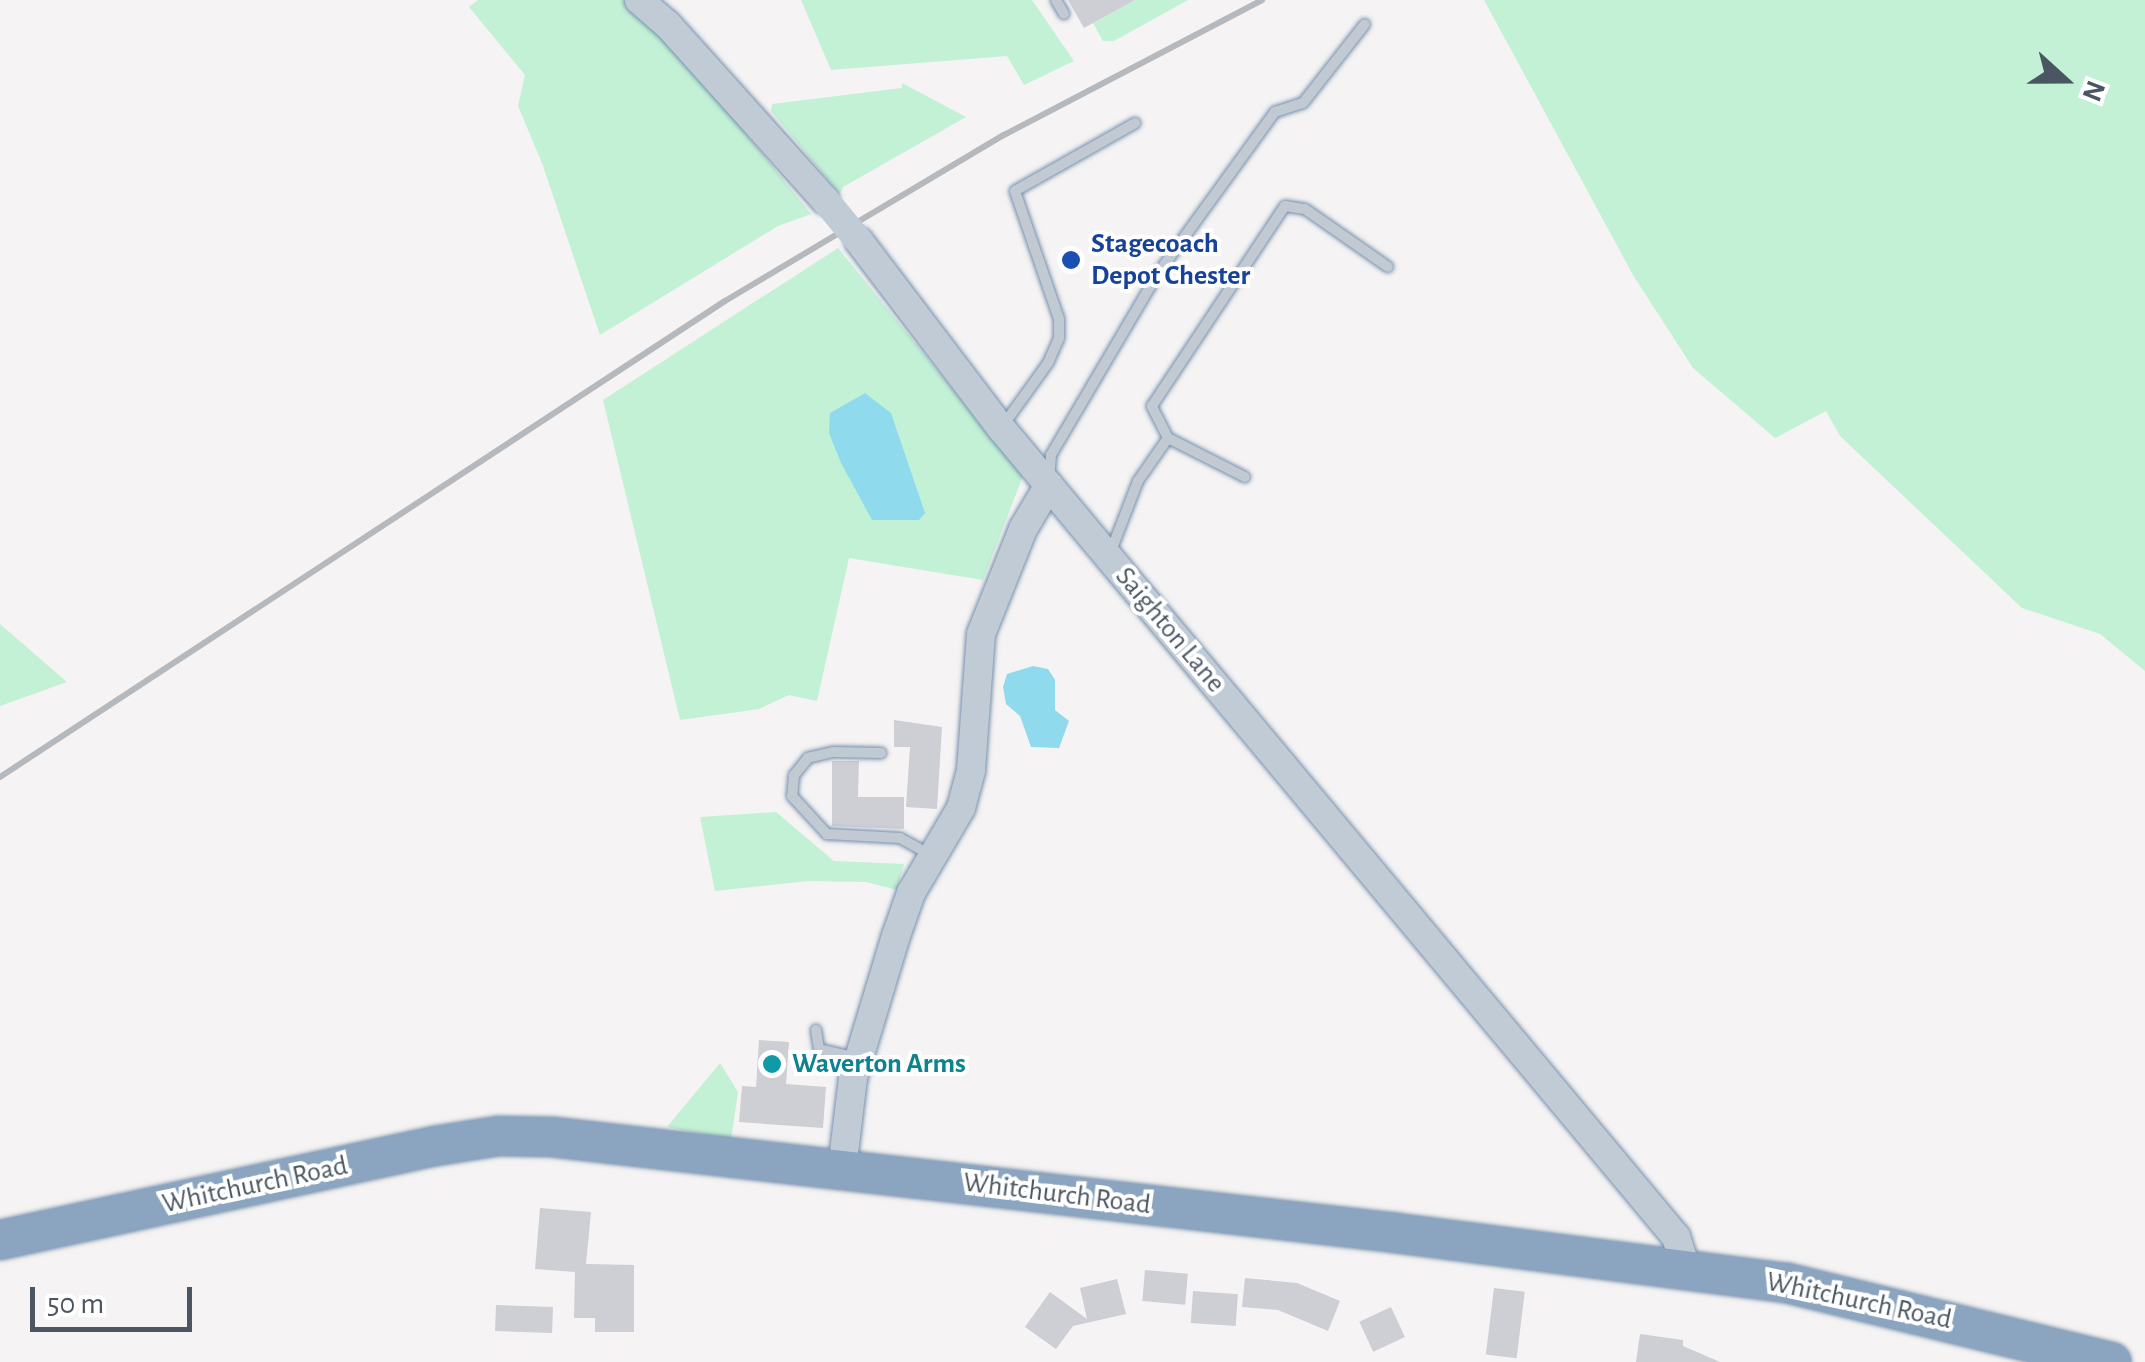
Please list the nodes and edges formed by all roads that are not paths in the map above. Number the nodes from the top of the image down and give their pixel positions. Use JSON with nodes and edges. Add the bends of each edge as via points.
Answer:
{"nodes":[{"id":1,"x":639,"y":0,"type":"edge"},
{"id":2,"x":1056,"y":0,"type":"edge"},
{"id":3,"x":1064,"y":14,"type":"dead end"},
{"id":4,"x":1365,"y":24,"type":"dead end"},
{"id":5,"x":1136,"y":124,"type":"dead end"},
{"id":6,"x":1388,"y":267,"type":"dead end"},
{"id":7,"x":1001,"y":428,"type":"junction"},
{"id":8,"x":1168,"y":438,"type":"junction"},
{"id":9,"x":1245,"y":477,"type":"dead end"},
{"id":10,"x":1049,"y":485,"type":"junction"},
{"id":11,"x":1108,"y":557,"type":"junction"},
{"id":12,"x":881,"y":753,"type":"dead end"},
{"id":13,"x":933,"y":856,"type":"junction"},
{"id":14,"x":816,"y":1030,"type":"dead end"},
{"id":15,"x":859,"y":1058,"type":"junction"},
{"id":16,"x":842,"y":1169,"type":"junction"},
{"id":17,"x":0,"y":1240,"type":"edge"},
{"id":18,"x":1687,"y":1270,"type":"junction"},
{"id":19,"x":2098,"y":1360,"type":"edge"}],
"edges":[{"from":1,"to":7,"type":"street","name":"Saighton Lane","bridge":true,"via":[[825,200]]},
{"from":2,"to":3,"type":"lane"},
{"from":4,"to":10,"type":"lane","via":[[1303,103],[1275,112],[1160,272],[1051,455]]},
{"from":5,"to":7,"type":"lane","via":[[1015,191],[1059,319],[1059,338]]},
{"from":6,"to":8,"type":"lane","via":[[1305,209],[1285,206],[1152,406]]},
{"from":7,"to":10,"type":"street","name":"Saighton Lane"},
{"from":8,"to":9,"type":"lane"},
{"from":8,"to":11,"type":"lane","via":[[1138,480]]},
{"from":10,"to":11,"type":"street","name":"Saighton Lane"},
{"from":10,"to":13,"type":"street","via":[[1023,529],[981,634],[971,770],[960,808]]},
{"from":11,"to":18,"type":"street","name":"Saighton Lane","via":[[1676,1236]]},
{"from":12,"to":13,"type":"lane","via":[[808,758],[794,776],[792,796],[827,834],[900,838]]},
{"from":13,"to":15,"type":"street","via":[[906,908]]},
{"from":14,"to":15,"type":"lane","via":[[819,1049]]},
{"from":15,"to":16,"type":"street"},
{"from":16,"to":17,"type":"highway","name":"Whitchurch Road","via":[[499,1136]]},
{"from":16,"to":18,"type":"highway","name":"Whitchurch Road"},
{"from":18,"to":19,"type":"highway","name":"Whitchurch Road","via":[[1824,1291]]}]}
